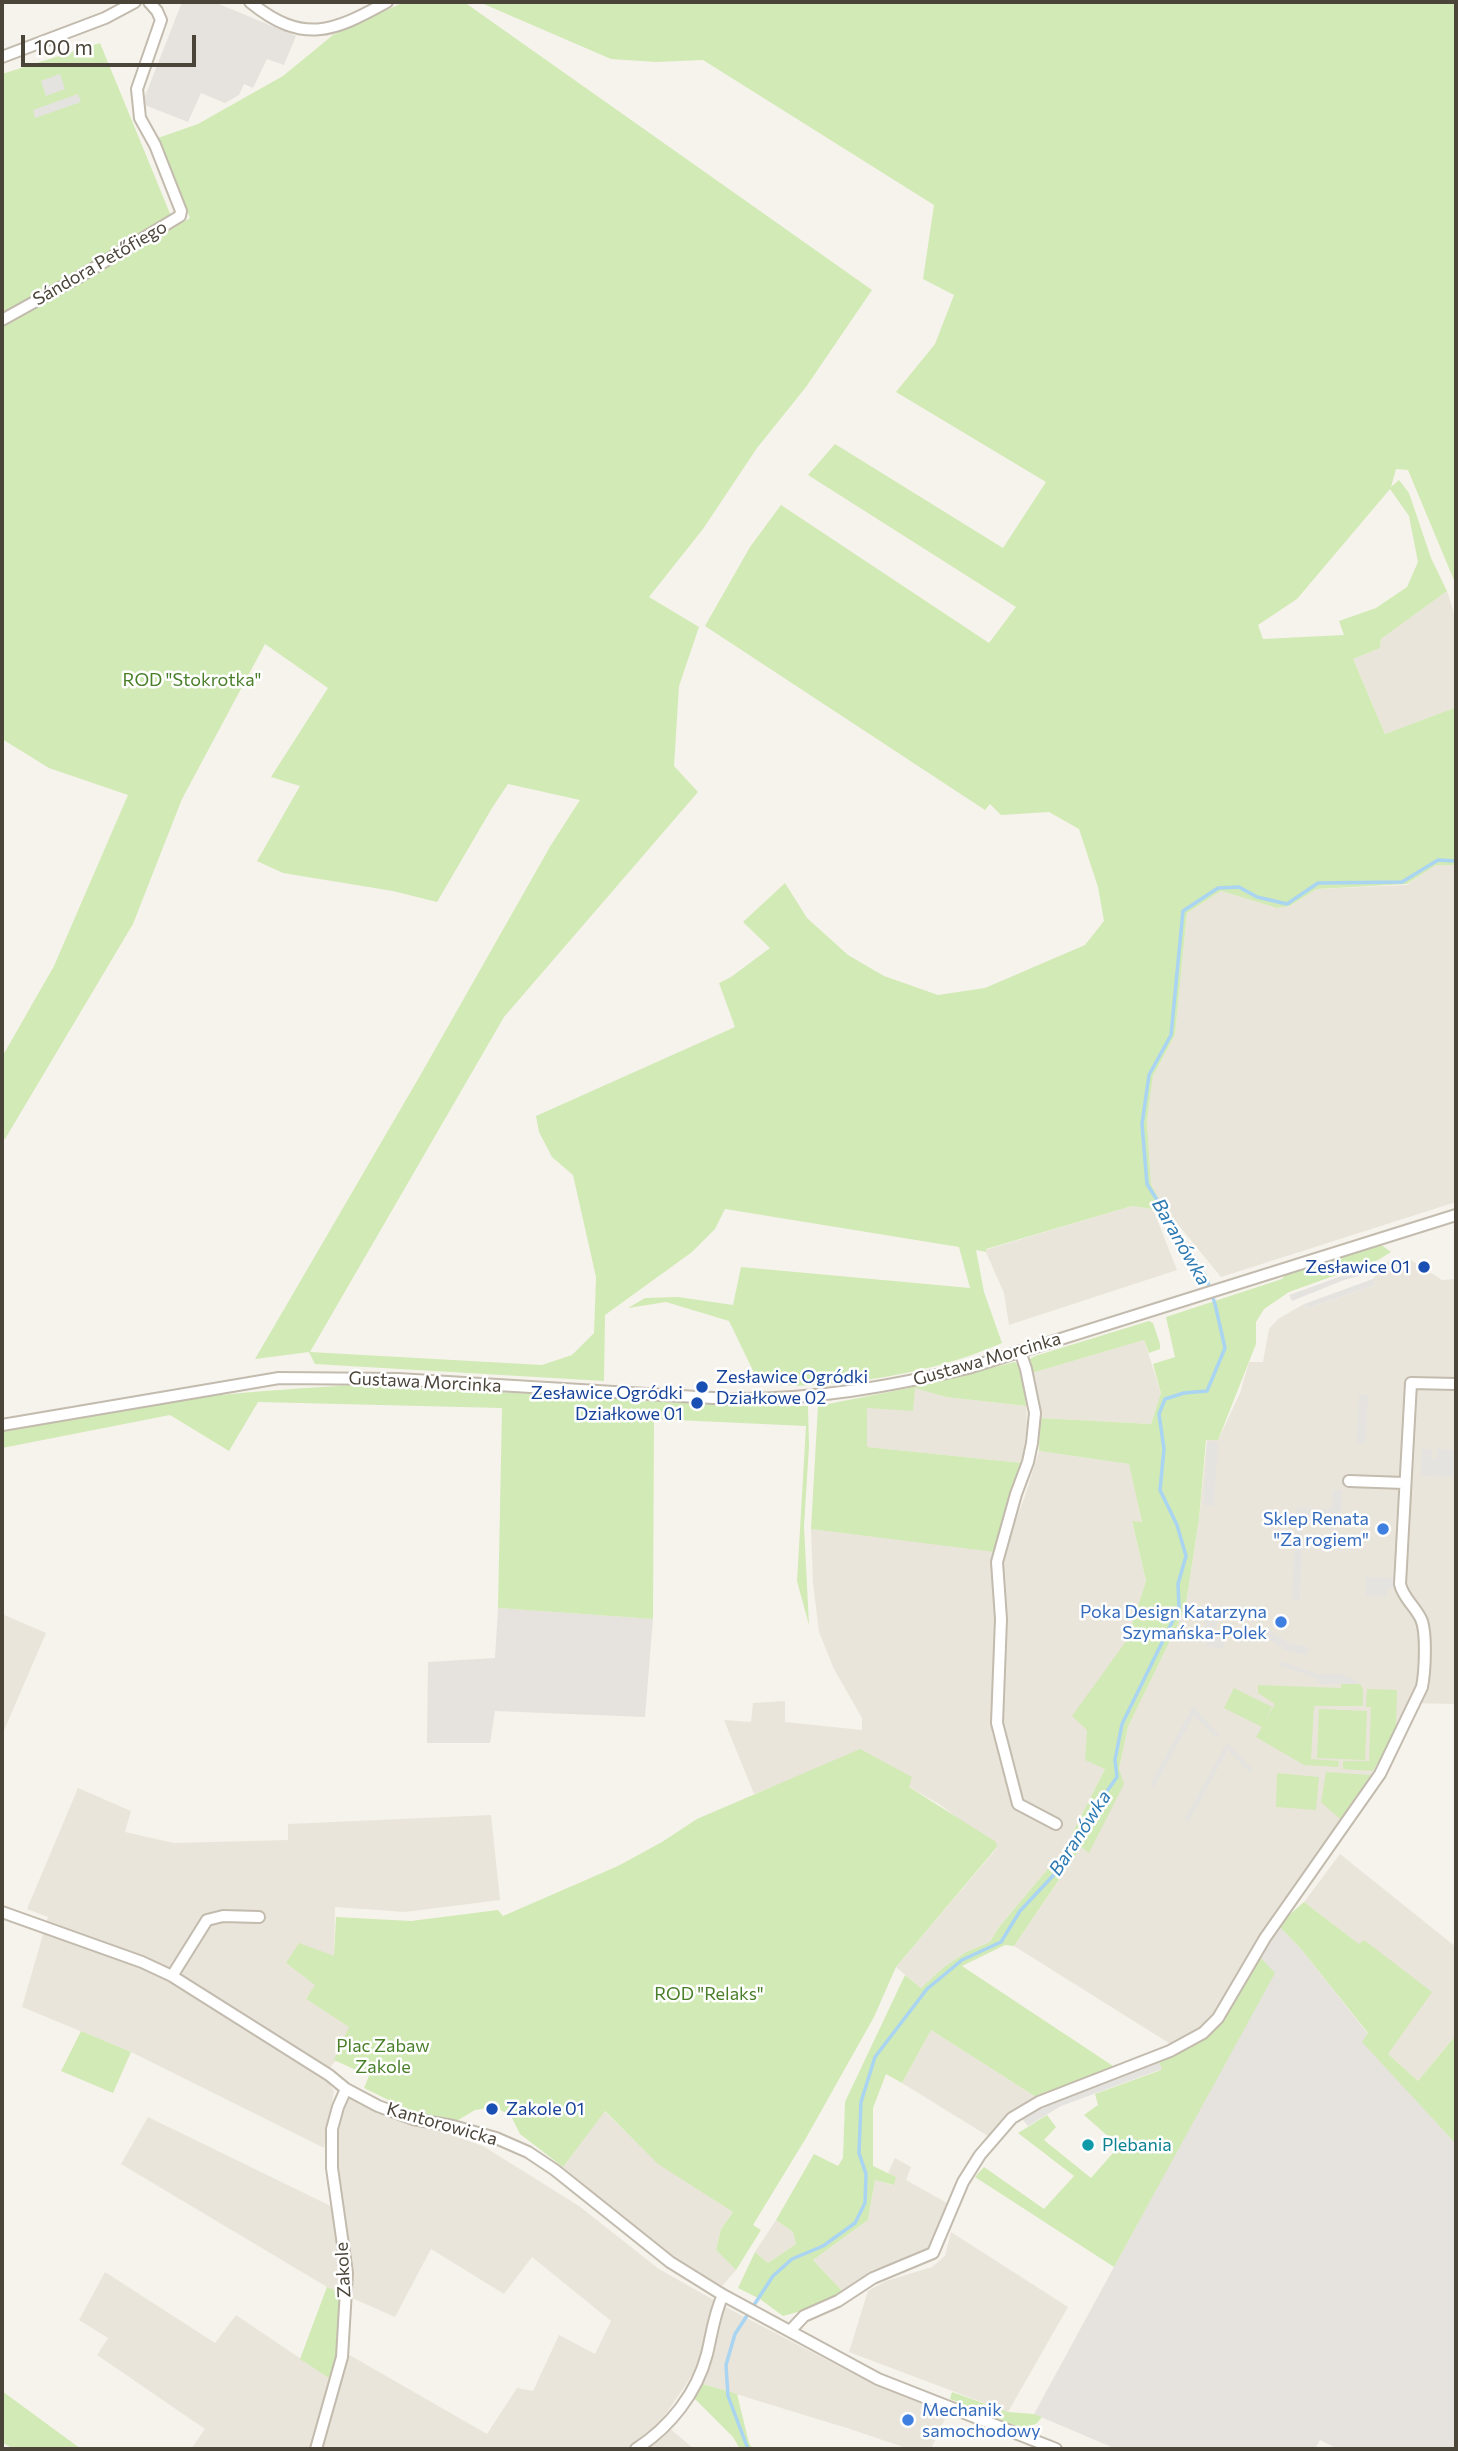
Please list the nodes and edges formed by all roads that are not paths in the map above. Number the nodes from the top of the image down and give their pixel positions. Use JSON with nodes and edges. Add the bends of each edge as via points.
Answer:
{"nodes":[{"id":1,"x":135,"y":2,"type":"edge"},
{"id":2,"x":149,"y":2,"type":"edge"},
{"id":3,"x":250,"y":2,"type":"edge"},
{"id":4,"x":387,"y":2,"type":"edge"},
{"id":5,"x":2,"y":57,"type":"edge"},
{"id":6,"x":2,"y":320,"type":"edge"},
{"id":7,"x":1456,"y":1215,"type":"edge"},
{"id":8,"x":1020,"y":1352,"type":"junction"},
{"id":9,"x":1456,"y":1384,"type":"edge"},
{"id":10,"x":2,"y":1425,"type":"edge"},
{"id":11,"x":1349,"y":1481,"type":"dead end"},
{"id":12,"x":1404,"y":1483,"type":"junction"},
{"id":13,"x":1056,"y":1824,"type":"dead end"},
{"id":14,"x":2,"y":1912,"type":"edge"},
{"id":15,"x":259,"y":1917,"type":"dead end"},
{"id":16,"x":172,"y":1976,"type":"junction"},
{"id":17,"x":346,"y":2090,"type":"junction"},
{"id":18,"x":728,"y":2298,"type":"junction"},
{"id":19,"x":790,"y":2330,"type":"junction"},
{"id":20,"x":316,"y":2449,"type":"edge"},
{"id":21,"x":636,"y":2449,"type":"edge"},
{"id":22,"x":1056,"y":2449,"type":"edge"}],
"edges":[{"from":1,"to":5,"type":"street"},
{"from":2,"to":6,"type":"street","name":"Sándora Petőfiego","via":[[161,20],[137,89],[140,118],[155,145],[180,216]]},
{"from":3,"to":4,"type":"street","via":[[282,24],[306,29],[346,24]]},
{"from":7,"to":8,"type":"street","name":"Gustawa Morcinka"},
{"from":8,"to":10,"type":"street","name":"Gustawa Morcinka","via":[[911,1382],[819,1397],[730,1399],[398,1379],[279,1378]]},
{"from":8,"to":13,"type":"street","via":[[1035,1413],[1028,1462],[997,1562],[997,1723],[1015,1800],[1025,1810]]},
{"from":9,"to":12,"type":"street","via":[[1411,1384]]},
{"from":11,"to":12,"type":"street"},
{"from":12,"to":19,"type":"street","via":[[1400,1584],[1423,1625],[1422,1687],[1380,1774],[1265,1938],[1213,2024],[1170,2052],[1039,2102],[1013,2118],[963,2182],[933,2253],[873,2278],[804,2316]]},
{"from":14,"to":16,"type":"street","name":"Kantorowicka"},
{"from":15,"to":16,"type":"street","via":[[207,1920]]},
{"from":16,"to":17,"type":"street","name":"Kantorowicka"},
{"from":17,"to":18,"type":"street","name":"Kantorowicka","via":[[413,2119],[496,2138],[528,2152],[670,2262]]},
{"from":17,"to":20,"type":"street","name":"Zakole","via":[[332,2129],[332,2168],[347,2273],[342,2357]]},
{"from":18,"to":19,"type":"street","name":"Kantorowicka"},
{"from":18,"to":21,"type":"street","via":[[715,2311],[707,2357],[690,2396],[671,2420]]},
{"from":19,"to":22,"type":"street","name":"Kantorowicka","via":[[878,2379]]}]}
